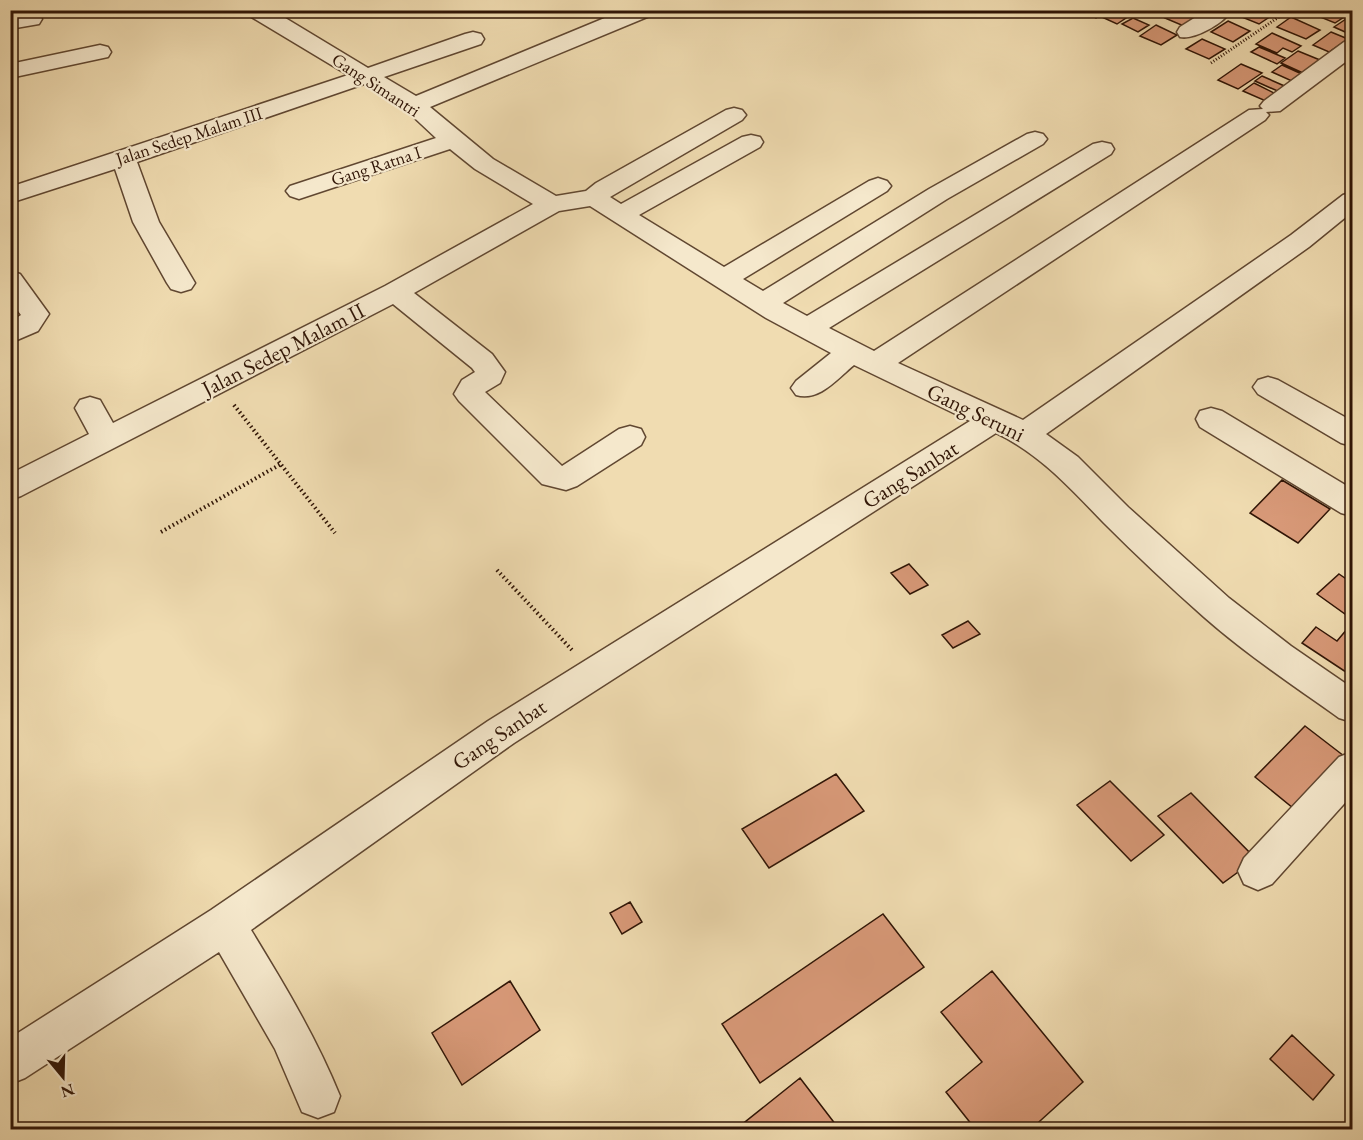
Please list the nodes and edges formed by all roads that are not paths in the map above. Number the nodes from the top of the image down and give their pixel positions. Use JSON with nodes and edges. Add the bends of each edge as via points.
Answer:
{"nodes":[{"id":1,"x":256,"y":10,"type":"edge"},
{"id":2,"x":591,"y":10,"type":"edge"},
{"id":3,"x":644,"y":10,"type":"edge"},
{"id":4,"x":1222,"y":10,"type":"edge"},
{"id":5,"x":611,"y":24,"type":"junction"},
{"id":6,"x":1188,"y":32,"type":"dead end"},
{"id":7,"x":473,"y":39,"type":"dead end"},
{"id":8,"x":1353,"y":47,"type":"edge"},
{"id":9,"x":100,"y":52,"type":"dead end"},
{"id":10,"x":10,"y":71,"type":"edge"},
{"id":11,"x":367,"y":76,"type":"junction"},
{"id":12,"x":414,"y":105,"type":"junction"},
{"id":13,"x":734,"y":115,"type":"dead end"},
{"id":14,"x":1035,"y":139,"type":"dead end"},
{"id":15,"x":453,"y":140,"type":"junction"},
{"id":16,"x":751,"y":142,"type":"dead end"},
{"id":17,"x":1102,"y":149,"type":"dead end"},
{"id":18,"x":123,"y":158,"type":"junction"},
{"id":19,"x":14,"y":186,"type":"edge"},
{"id":20,"x":878,"y":186,"type":"dead end"},
{"id":21,"x":299,"y":191,"type":"dead end"},
{"id":22,"x":594,"y":198,"type":"junction"},
{"id":23,"x":1353,"y":200,"type":"edge"},
{"id":24,"x":552,"y":204,"type":"junction"},
{"id":25,"x":620,"y":215,"type":"junction"},
{"id":26,"x":723,"y":279,"type":"junction"},
{"id":27,"x":10,"y":280,"type":"edge"},
{"id":28,"x":181,"y":283,"type":"dead end"},
{"id":29,"x":395,"y":292,"type":"junction"},
{"id":30,"x":763,"y":303,"type":"junction"},
{"id":31,"x":808,"y":328,"type":"junction"},
{"id":32,"x":10,"y":334,"type":"edge"},
{"id":33,"x":863,"y":358,"type":"junction"},
{"id":34,"x":1268,"y":387,"type":"dead end"},
{"id":35,"x":806,"y":388,"type":"dead end"},
{"id":36,"x":90,"y":408,"type":"dead end"},
{"id":37,"x":1211,"y":419,"type":"dead end"},
{"id":38,"x":1011,"y":426,"type":"junction"},
{"id":39,"x":1353,"y":435,"type":"edge"},
{"id":40,"x":630,"y":437,"type":"dead end"},
{"id":41,"x":106,"y":438,"type":"junction"},
{"id":42,"x":10,"y":488,"type":"edge"},
{"id":43,"x":1353,"y":504,"type":"edge"},
{"id":44,"x":1353,"y":706,"type":"edge"},
{"id":45,"x":1353,"y":769,"type":"edge"},
{"id":46,"x":1258,"y":871,"type":"dead end"},
{"id":47,"x":225,"y":924,"type":"junction"},
{"id":48,"x":10,"y":1063,"type":"edge"},
{"id":49,"x":318,"y":1096,"type":"dead end"}],
"edges":[{"from":1,"to":11,"type":"street","name":"Gang Simantri"},
{"from":2,"to":5,"type":"street"},
{"from":3,"to":5,"type":"street"},
{"from":4,"to":6,"type":"street"},
{"from":5,"to":12,"type":"street"},
{"from":7,"to":11,"type":"street","name":"Jalan Sedep Malam III"},
{"from":8,"to":33,"type":"street","via":[[1264,111]]},
{"from":9,"to":10,"type":"street"},
{"from":11,"to":12,"type":"street","name":"Gang Simantri"},
{"from":11,"to":18,"type":"street","name":"Jalan Sedep Malam III"},
{"from":12,"to":15,"type":"street","name":"Gang Simantri"},
{"from":13,"to":22,"type":"street"},
{"from":14,"to":30,"type":"street"},
{"from":15,"to":21,"type":"street","name":"Gang Ratna I"},
{"from":15,"to":24,"type":"street","name":"Gang Simantri","via":[[484,164]]},
{"from":16,"to":25,"type":"street"},
{"from":17,"to":31,"type":"street"},
{"from":18,"to":19,"type":"street","name":"Jalan Sedep Malam III"},
{"from":18,"to":28,"type":"street","via":[[146,222]]},
{"from":20,"to":26,"type":"street"},
{"from":22,"to":24,"type":"street"},
{"from":22,"to":25,"type":"street","name":"Gang Seruni"},
{"from":23,"to":38,"type":"street","name":"Gang Sanbat","via":[[1300,241]]},
{"from":24,"to":29,"type":"street","name":"Jalan Sedep Malam II"},
{"from":25,"to":26,"type":"street","name":"Gang Seruni"},
{"from":26,"to":30,"type":"street","name":"Gang Seruni"},
{"from":27,"to":32,"type":"street","via":[[35,314],[25,327]]},
{"from":29,"to":40,"type":"street","via":[[490,369],[490,376],[472,387],[469,394],[553,476],[566,478]]},
{"from":29,"to":41,"type":"street","name":"Jalan Sedep Malam II"},
{"from":30,"to":31,"type":"street","name":"Gang Seruni"},
{"from":31,"to":33,"type":"street","name":"Gang Seruni"},
{"from":33,"to":35,"type":"street"},
{"from":33,"to":38,"type":"street","name":"Gang Seruni"},
{"from":34,"to":39,"type":"street"},
{"from":36,"to":41,"type":"street"},
{"from":37,"to":43,"type":"street"},
{"from":38,"to":44,"type":"street","name":"Gang Seruni","via":[[1067,465],[1216,608]]},
{"from":38,"to":47,"type":"street","name":"Gang Sanbat","via":[[593,673],[501,732]]},
{"from":41,"to":42,"type":"street","name":"Jalan Sedep Malam II"},
{"from":45,"to":46,"type":"street"},
{"from":47,"to":48,"type":"street","name":"Gang Sanbat"},
{"from":47,"to":49,"type":"street","via":[[290,1034]]}]}
